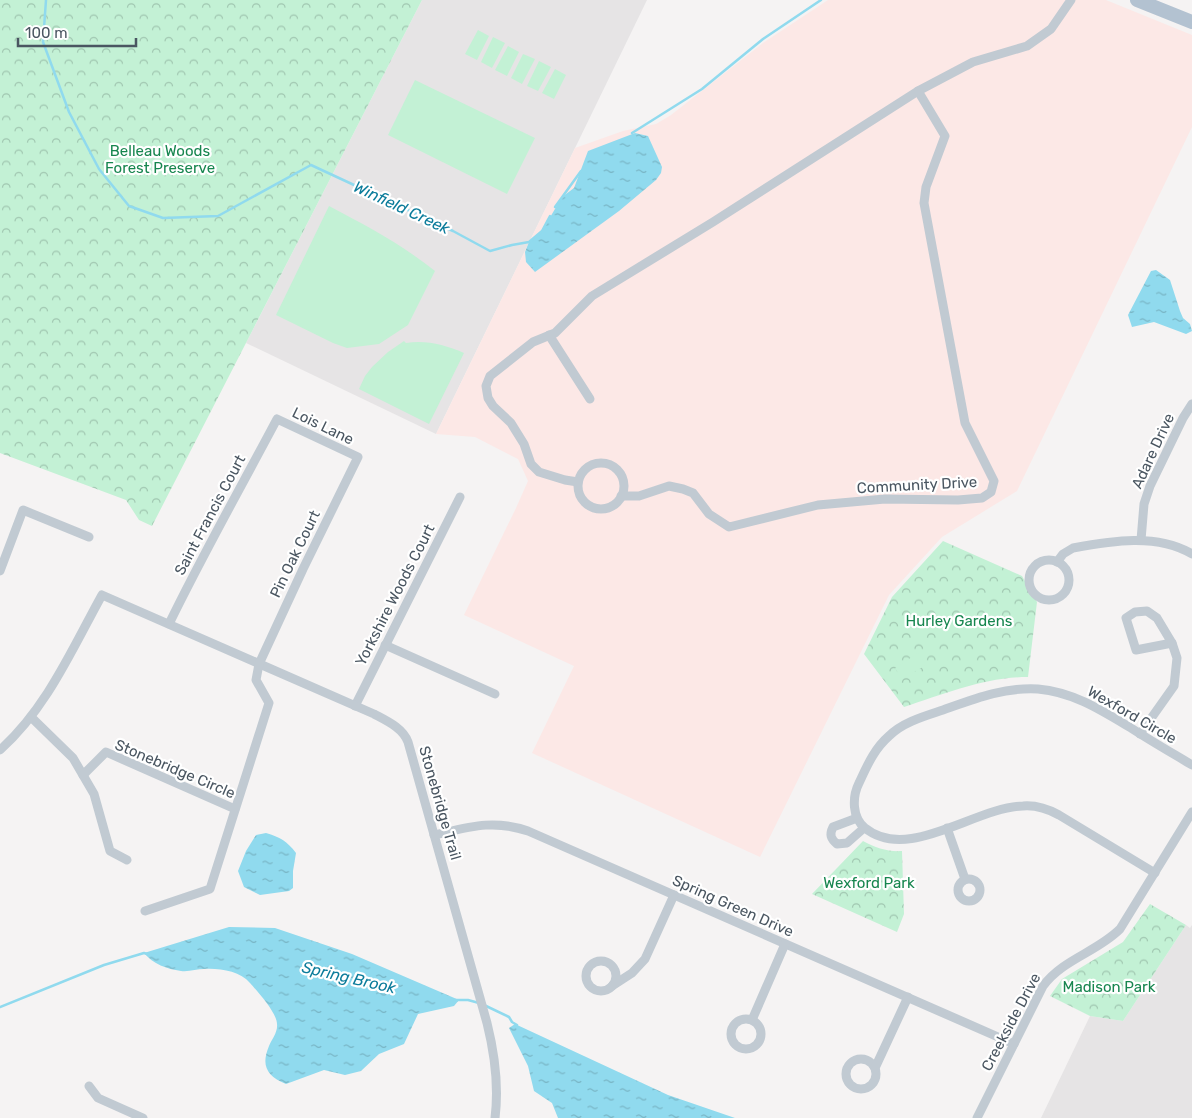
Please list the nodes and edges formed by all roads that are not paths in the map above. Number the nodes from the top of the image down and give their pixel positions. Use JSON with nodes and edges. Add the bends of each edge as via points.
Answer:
{"nodes":[{"id":1,"x":1071,"y":0,"type":"edge"},
{"id":2,"x":1137,"y":0,"type":"edge"},
{"id":3,"x":1192,"y":21,"type":"edge"},
{"id":4,"x":918,"y":91,"type":"junction"},
{"id":5,"x":549,"y":335,"type":"junction"},
{"id":6,"x":590,"y":399,"type":"dead end"},
{"id":7,"x":1192,"y":404,"type":"edge"},
{"id":8,"x":277,"y":419,"type":"joint"},
{"id":9,"x":358,"y":457,"type":"joint"},
{"id":10,"x":578,"y":482,"type":"junction"},
{"id":11,"x":621,"y":496,"type":"junction"},
{"id":12,"x":460,"y":497,"type":"dead end"},
{"id":13,"x":89,"y":537,"type":"dead end"},
{"id":14,"x":1141,"y":540,"type":"junction"},
{"id":15,"x":3,"y":554,"type":"edge"},
{"id":16,"x":1192,"y":554,"type":"edge"},
{"id":17,"x":1057,"y":562,"type":"junction"},
{"id":18,"x":0,"y":571,"type":"edge"},
{"id":19,"x":168,"y":624,"type":"junction"},
{"id":20,"x":1172,"y":643,"type":"junction"},
{"id":21,"x":385,"y":646,"type":"junction"},
{"id":22,"x":259,"y":664,"type":"junction"},
{"id":23,"x":495,"y":694,"type":"dead end"},
{"id":24,"x":355,"y":706,"type":"junction"},
{"id":25,"x":31,"y":717,"type":"junction"},
{"id":26,"x":1140,"y":734,"type":"junction"},
{"id":27,"x":0,"y":750,"type":"edge"},
{"id":28,"x":1192,"y":766,"type":"edge"},
{"id":29,"x":83,"y":776,"type":"junction"},
{"id":30,"x":235,"y":809,"type":"junction"},
{"id":31,"x":1192,"y":812,"type":"edge"},
{"id":32,"x":858,"y":818,"type":"junction"},
{"id":33,"x":864,"y":828,"type":"junction"},
{"id":34,"x":947,"y":828,"type":"junction"},
{"id":35,"x":434,"y":835,"type":"junction"},
{"id":36,"x":127,"y":860,"type":"dead end"},
{"id":37,"x":1155,"y":873,"type":"junction"},
{"id":38,"x":965,"y":879,"type":"dead end"},
{"id":39,"x":674,"y":895,"type":"junction"},
{"id":40,"x":145,"y":910,"type":"dead end"},
{"id":41,"x":786,"y":944,"type":"junction"},
{"id":42,"x":612,"y":986,"type":"dead end"},
{"id":43,"x":908,"y":998,"type":"junction"},
{"id":44,"x":752,"y":1020,"type":"dead end"},
{"id":45,"x":1014,"y":1044,"type":"junction"},
{"id":46,"x":874,"y":1068,"type":"dead end"},
{"id":47,"x":89,"y":1086,"type":"dead end"},
{"id":48,"x":142,"y":1118,"type":"edge"},
{"id":49,"x":495,"y":1118,"type":"edge"},
{"id":50,"x":977,"y":1118,"type":"edge"}],
"edges":[{"from":1,"to":4,"type":"street","via":[[1051,29],[1027,46],[973,62]]},
{"from":2,"to":3,"type":"main road"},
{"from":4,"to":5,"type":"street","via":[[592,296],[555,333]]},
{"from":4,"to":11,"type":"street","name":"Community Drive","via":[[945,136],[926,187],[924,203],[965,423],[994,481],[991,492],[982,498],[958,500],[818,504],[729,527],[709,514],[694,493],[683,489],[670,486],[639,496]]},
{"from":5,"to":6,"type":"street"},
{"from":5,"to":10,"type":"street","via":[[533,342],[490,376],[486,386],[488,398],[511,423],[531,464],[539,472]]},
{"from":7,"to":14,"type":"street","name":"Adare Drive","via":[[1150,486],[1144,504]]},
{"from":8,"to":9,"type":"street","name":"Lois Lane"},
{"from":8,"to":19,"type":"street","name":"Saint Francis Court"},
{"from":9,"to":22,"type":"street","name":"Pin Oak Court"},
{"from":10,"to":11,"type":"street","name":"Community Drive","via":[[580,496],[597,508],[611,506]]},
{"from":10,"to":11,"type":"street","via":[[585,468],[608,464],[620,473],[623,481]]},
{"from":12,"to":21,"type":"street","name":"Yorkshire Woods Court"},
{"from":13,"to":15,"type":"street","via":[[23,510]]},
{"from":14,"to":16,"type":"street","via":[[1162,543]]},
{"from":14,"to":17,"type":"street","via":[[1073,548]]},
{"from":15,"to":18,"type":"street"},
{"from":17,"to":17,"type":"street","via":[[1042,561],[1035,566],[1029,580],[1034,594],[1048,600],[1063,594],[1069,581],[1068,573]]},
{"from":19,"to":22,"type":"street","name":"Stonebridge Trail"},
{"from":19,"to":25,"type":"street","name":"Stonebridge Trail","via":[[102,595],[51,688]]},
{"from":20,"to":20,"type":"street","via":[[1157,618],[1147,611],[1135,612],[1126,618],[1136,650]]},
{"from":20,"to":26,"type":"street","via":[[1178,658],[1174,686]]},
{"from":21,"to":23,"type":"street"},
{"from":21,"to":24,"type":"street","name":"Yorkshire Woods Court"},
{"from":22,"to":24,"type":"street","name":"Stonebridge Trail"},
{"from":22,"to":30,"type":"street","name":"Stonebridge Circle","via":[[256,680],[269,703]]},
{"from":24,"to":35,"type":"street","name":"Stonebridge Trail","via":[[383,719],[406,736]]},
{"from":25,"to":27,"type":"street"},
{"from":25,"to":29,"type":"street","via":[[73,758]]},
{"from":26,"to":28,"type":"street","name":"Wexford Circle"},
{"from":26,"to":32,"type":"street","name":"Wexford Circle","via":[[1088,703],[1059,692],[1025,689],[988,694],[907,724],[889,736],[873,754],[856,789],[854,808]]},
{"from":29,"to":30,"type":"street","name":"Stonebridge Circle","via":[[106,752]]},
{"from":29,"to":36,"type":"street","via":[[94,794],[110,851]]},
{"from":30,"to":40,"type":"street","name":"Stonebridge Circle","via":[[210,889]]},
{"from":31,"to":37,"type":"street","name":"Creekside Drive"},
{"from":32,"to":33,"type":"street","name":"Wexford Circle"},
{"from":32,"to":33,"type":"street","via":[[833,827],[832,840],[837,844],[847,843]]},
{"from":33,"to":34,"type":"street","via":[[873,834],[897,840]]},
{"from":34,"to":37,"type":"street","via":[[1005,808],[1042,808]]},
{"from":34,"to":38,"type":"street"},
{"from":35,"to":39,"type":"street","name":"Spring Green Drive","via":[[487,824],[518,827]]},
{"from":35,"to":49,"type":"street","name":"Stonebridge Trail","via":[[487,1023],[495,1064]]},
{"from":37,"to":45,"type":"street","name":"Creekside Drive","via":[[1115,934],[1048,979]]},
{"from":39,"to":41,"type":"street","name":"Spring Green Drive"},
{"from":39,"to":42,"type":"street","via":[[645,959],[632,974]]},
{"from":41,"to":43,"type":"street","name":"Spring Green Drive"},
{"from":41,"to":44,"type":"street"},
{"from":43,"to":45,"type":"street","name":"Spring Green Drive"},
{"from":43,"to":46,"type":"street"},
{"from":45,"to":50,"type":"street","name":"Creekside Drive"},
{"from":47,"to":48,"type":"street","via":[[98,1098]]}]}
